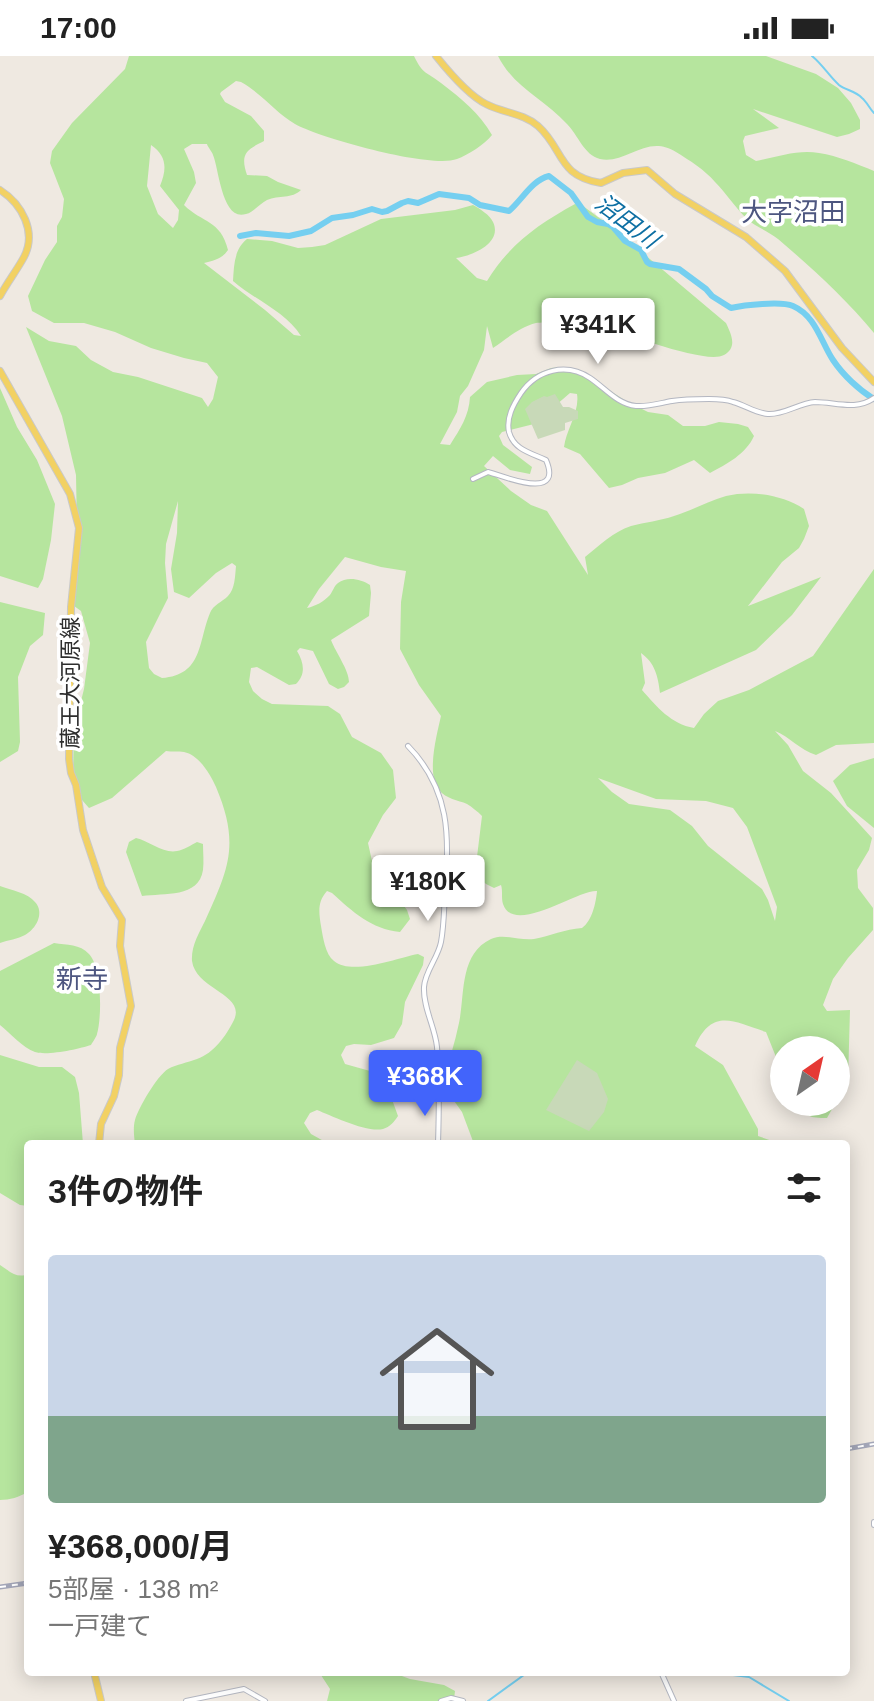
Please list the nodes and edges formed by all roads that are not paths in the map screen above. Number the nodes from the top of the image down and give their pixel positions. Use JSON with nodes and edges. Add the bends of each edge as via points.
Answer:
{"nodes":[{"id":1,"x":436,"y":56,"type":"edge"},
{"id":2,"x":0,"y":190,"type":"edge"},
{"id":3,"x":0,"y":296,"type":"edge"},
{"id":4,"x":0,"y":371,"type":"edge"},
{"id":5,"x":874,"y":382,"type":"edge"},
{"id":6,"x":872,"y":400,"type":"edge"},
{"id":7,"x":473,"y":479,"type":"dead end"},
{"id":8,"x":408,"y":746,"type":"dead end"},
{"id":9,"x":99,"y":1140,"type":"edge"},
{"id":10,"x":438,"y":1140,"type":"edge"},
{"id":11,"x":95,"y":1676,"type":"edge"},
{"id":12,"x":663,"y":1676,"type":"edge"},
{"id":13,"x":101,"y":1701,"type":"edge"},
{"id":14,"x":186,"y":1701,"type":"edge"},
{"id":15,"x":265,"y":1701,"type":"edge"},
{"id":16,"x":441,"y":1701,"type":"edge"},
{"id":17,"x":463,"y":1701,"type":"edge"},
{"id":18,"x":674,"y":1701,"type":"edge"}],
"edges":[{"from":1,"to":5,"type":"main road","via":[[476,98],[537,126],[576,175],[601,183],[647,170],[675,194],[746,237],[785,271]]},
{"from":2,"to":3,"type":"main road","via":[[23,213],[29,241]]},
{"from":4,"to":9,"type":"main road","name":"蔵王大河原線","via":[[70,494],[79,528],[71,607],[69,759],[83,830],[102,887],[122,920],[120,946],[131,1006],[119,1075]]},
{"from":6,"to":7,"type":"street","via":[[857,405],[813,402],[766,414],[719,399],[637,406],[617,399],[581,373],[556,369],[526,386],[508,426],[519,448],[546,460],[547,478],[523,483],[488,472]]},
{"from":8,"to":10,"type":"street","via":[[432,779],[448,834],[441,942],[424,988],[437,1044]]},
{"from":11,"to":13,"type":"main road"},
{"from":12,"to":18,"type":"street"},
{"from":14,"to":15,"type":"street","via":[[244,1689]]},
{"from":16,"to":17,"type":"street"}]}
